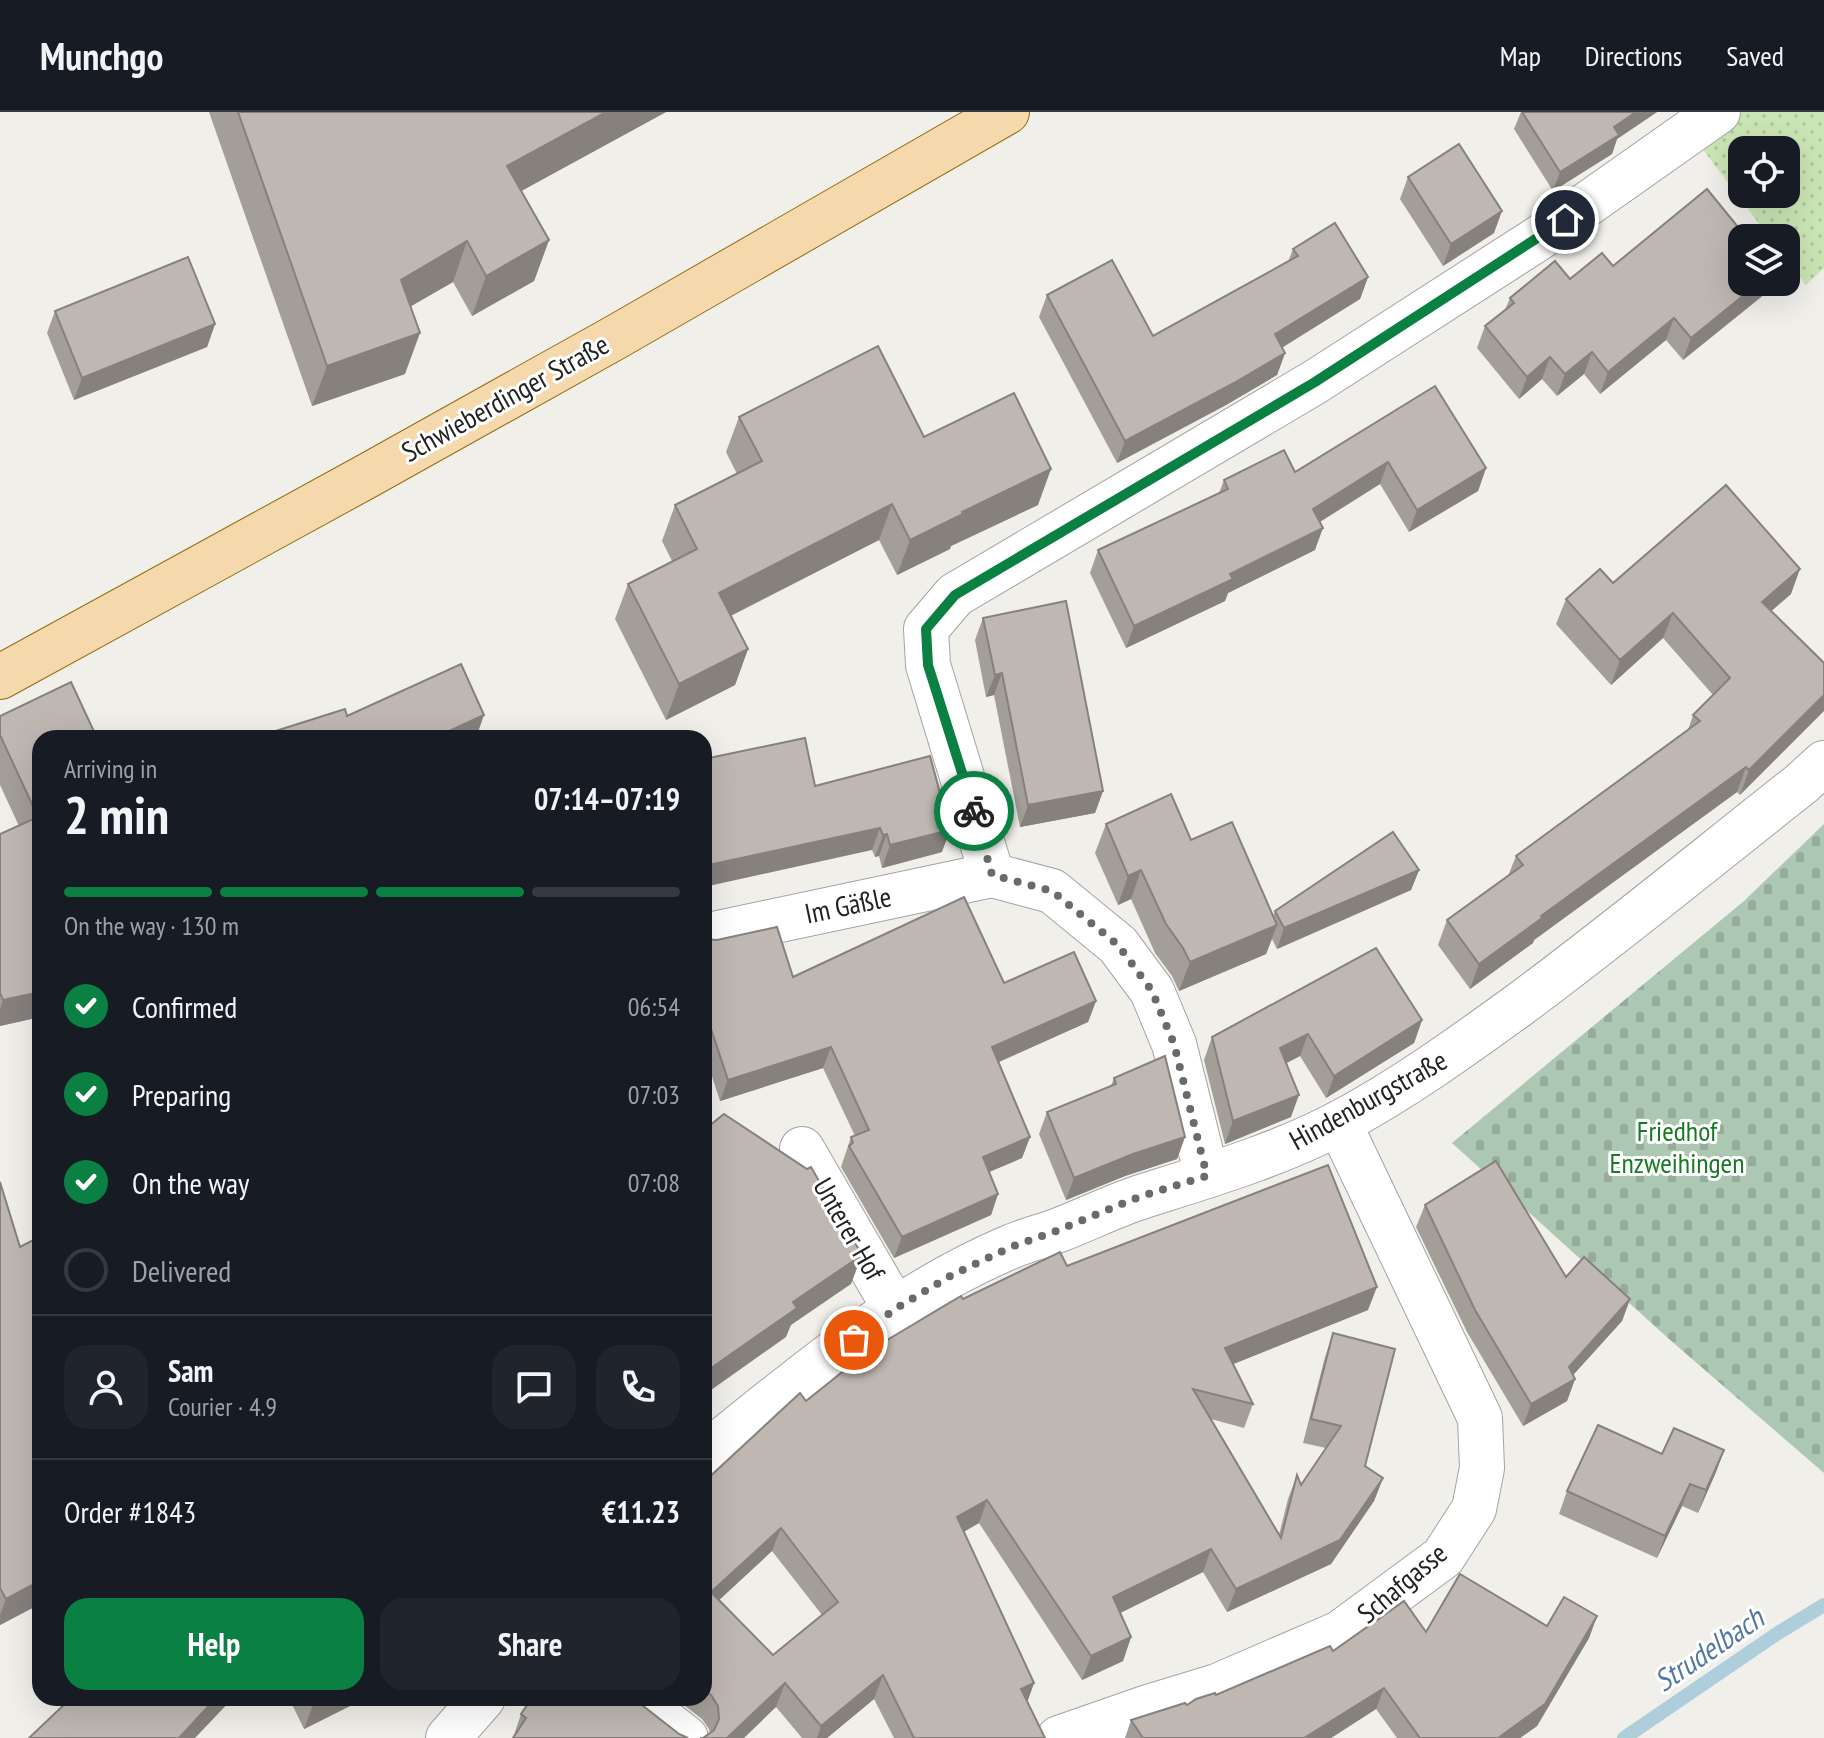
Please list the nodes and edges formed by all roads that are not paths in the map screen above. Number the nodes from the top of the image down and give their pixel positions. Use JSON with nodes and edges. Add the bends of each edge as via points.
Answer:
{"nodes":[{"id":1,"x":1007,"y":112,"type":"edge"},
{"id":2,"x":1718,"y":112,"type":"edge"},
{"id":3,"x":0,"y":677,"type":"edge"},
{"id":4,"x":1824,"y":763,"type":"edge"},
{"id":5,"x":992,"y":875,"type":"junction"},
{"id":6,"x":712,"y":934,"type":"edge"},
{"id":7,"x":1339,"y":1123,"type":"junction"},
{"id":8,"x":802,"y":1149,"type":"dead end"},
{"id":9,"x":1207,"y":1176,"type":"junction"},
{"id":10,"x":895,"y":1309,"type":"junction"},
{"id":11,"x":712,"y":1449,"type":"edge"},
{"id":12,"x":476,"y":1706,"type":"edge"},
{"id":13,"x":645,"y":1706,"type":"edge"},
{"id":14,"x":448,"y":1738,"type":"edge"},
{"id":15,"x":686,"y":1738,"type":"edge"},
{"id":16,"x":1059,"y":1738,"type":"edge"}],
"edges":[{"from":1,"to":3,"type":"main road","name":"Schwieberdinger Straße","via":[[616,337]]},
{"from":2,"to":5,"type":"street","via":[[1539,238],[1315,382],[955,595],[926,629],[928,665]]},
{"from":4,"to":7,"type":"street","name":"Hindenburgstraße","via":[[1552,980],[1439,1063]]},
{"from":5,"to":6,"type":"street","name":"Im Gäßle"},
{"from":5,"to":9,"type":"street","via":[[1052,891],[1118,945],[1152,991],[1174,1044]]},
{"from":7,"to":9,"type":"street","name":"Hindenburgstraße"},
{"from":7,"to":16,"type":"street","name":"Schafgasse","via":[[1480,1418],[1482,1468],[1474,1509],[1443,1557],[1340,1633],[1217,1686]]},
{"from":8,"to":10,"type":"street","name":"Unterer Hof"},
{"from":9,"to":10,"type":"street","name":"Hindenburgstraße","via":[[1011,1247]]},
{"from":10,"to":11,"type":"street","name":"Hindenburgstraße"},
{"from":12,"to":14,"type":"street"},
{"from":13,"to":15,"type":"street"}]}
